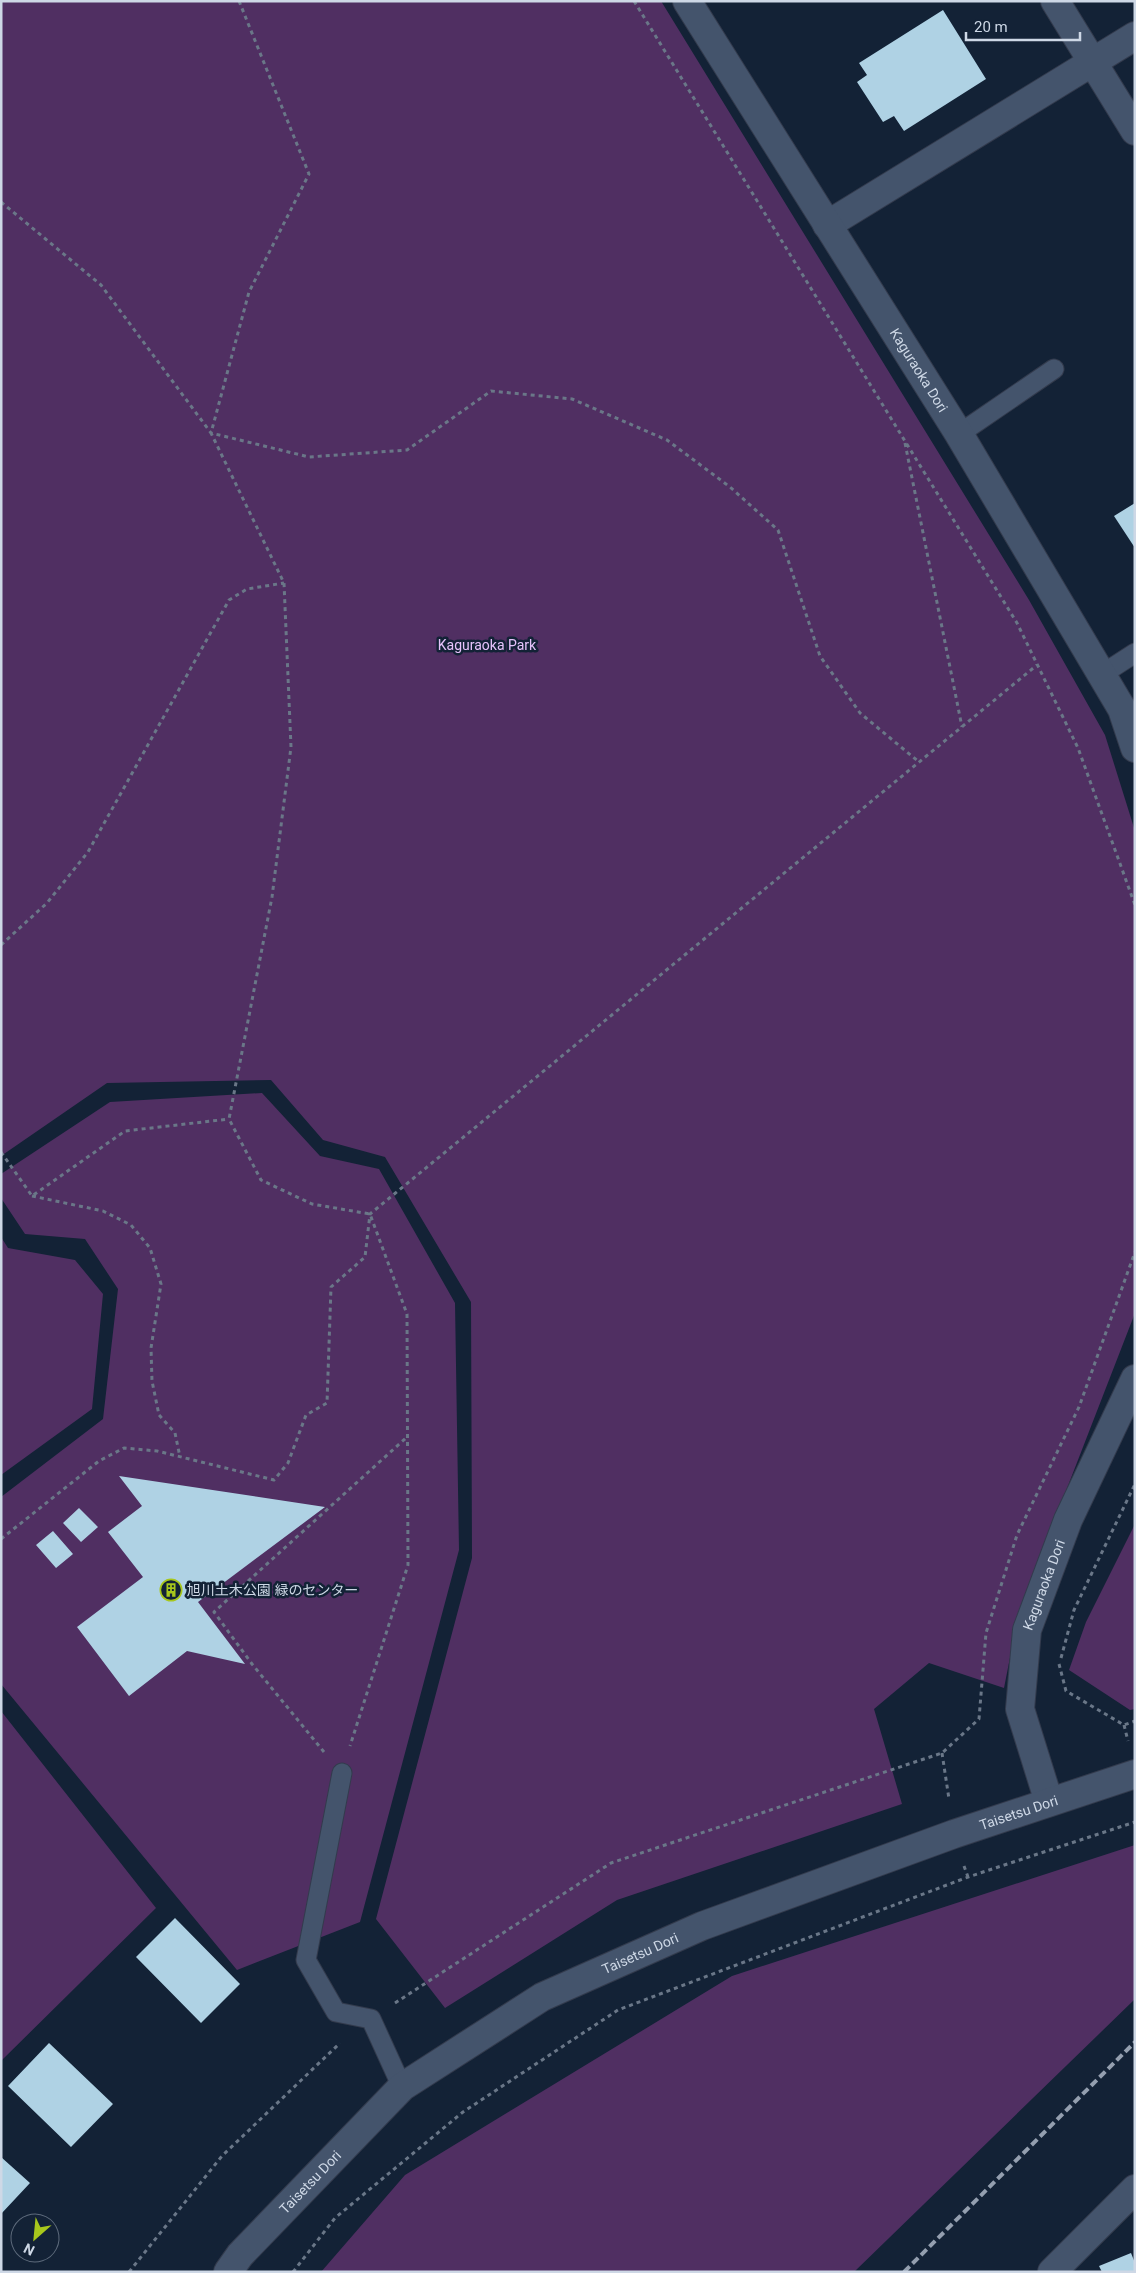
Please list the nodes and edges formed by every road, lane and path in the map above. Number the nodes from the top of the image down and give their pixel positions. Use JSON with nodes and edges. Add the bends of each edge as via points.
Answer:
{"nodes":[{"id":1,"x":239,"y":1,"type":"edge"},
{"id":2,"x":634,"y":1,"type":"edge"},
{"id":3,"x":687,"y":1,"type":"edge"},
{"id":4,"x":1055,"y":1,"type":"edge"},
{"id":5,"x":1135,"y":36,"type":"edge"},
{"id":6,"x":1092,"y":62,"type":"junction"},
{"id":7,"x":1135,"y":131,"type":"edge"},
{"id":8,"x":1,"y":202,"type":"edge"},
{"id":9,"x":827,"y":225,"type":"junction"},
{"id":10,"x":1054,"y":369,"type":"dead end"},
{"id":11,"x":211,"y":433,"type":"junction"},
{"id":12,"x":959,"y":434,"type":"junction"},
{"id":13,"x":904,"y":441,"type":"junction"},
{"id":14,"x":284,"y":583,"type":"junction"},
{"id":15,"x":1135,"y":653,"type":"edge"},
{"id":16,"x":1037,"y":665,"type":"junction"},
{"id":17,"x":1101,"y":675,"type":"junction"},
{"id":18,"x":962,"y":727,"type":"junction"},
{"id":19,"x":1135,"y":748,"type":"edge"},
{"id":20,"x":919,"y":762,"type":"junction"},
{"id":21,"x":1135,"y":905,"type":"edge"},
{"id":22,"x":1,"y":945,"type":"edge"},
{"id":23,"x":229,"y":1119,"type":"junction"},
{"id":24,"x":1,"y":1152,"type":"edge"},
{"id":25,"x":32,"y":1196,"type":"junction"},
{"id":26,"x":370,"y":1214,"type":"junction"},
{"id":27,"x":1135,"y":1379,"type":"edge"},
{"id":28,"x":407,"y":1437,"type":"junction"},
{"id":29,"x":180,"y":1457,"type":"junction"},
{"id":30,"x":1135,"y":1484,"type":"edge"},
{"id":31,"x":1,"y":1540,"type":"edge"},
{"id":32,"x":1135,"y":1721,"type":"edge"},
{"id":33,"x":942,"y":1753,"type":"dead end"},
{"id":34,"x":342,"y":1773,"type":"junction"},
{"id":35,"x":1135,"y":1774,"type":"edge"},
{"id":36,"x":1049,"y":1802,"type":"junction"},
{"id":37,"x":1135,"y":1822,"type":"edge"},
{"id":38,"x":371,"y":2019,"type":"junction"},
{"id":39,"x":402,"y":2087,"type":"junction"},
{"id":40,"x":1135,"y":2189,"type":"edge"},
{"id":41,"x":129,"y":2272,"type":"edge"},
{"id":42,"x":228,"y":2272,"type":"edge"},
{"id":43,"x":293,"y":2272,"type":"edge"},
{"id":44,"x":1052,"y":2272,"type":"edge"}],
"edges":[{"from":1,"to":11,"type":"path","via":[[309,174],[249,292]]},
{"from":2,"to":13,"type":"path"},
{"from":3,"to":9,"type":"street","name":"Kaguraoka Dori"},
{"from":4,"to":6,"type":"street"},
{"from":5,"to":6,"type":"street"},
{"from":6,"to":7,"type":"street"},
{"from":6,"to":9,"type":"street"},
{"from":8,"to":11,"type":"path","via":[[101,285]]},
{"from":9,"to":12,"type":"street","name":"Kaguraoka Dori"},
{"from":10,"to":12,"type":"lane"},
{"from":11,"to":14,"type":"path"},
{"from":11,"to":20,"type":"path","via":[[308,458],[407,450],[491,391],[572,399],[667,440],[778,530],[820,656],[860,713]]},
{"from":12,"to":17,"type":"street","name":"Kaguraoka Dori"},
{"from":13,"to":16,"type":"path","via":[[1017,623]]},
{"from":13,"to":18,"type":"path"},
{"from":14,"to":22,"type":"path","via":[[247,589],[229,600],[88,852],[48,903]]},
{"from":14,"to":23,"type":"path","via":[[292,747],[272,897]]},
{"from":15,"to":17,"type":"lane"},
{"from":16,"to":18,"type":"path"},
{"from":16,"to":21,"type":"path","via":[[1078,748]]},
{"from":17,"to":19,"type":"street","name":"Kaguraoka Dori","via":[[1122,710]]},
{"from":18,"to":20,"type":"path"},
{"from":20,"to":26,"type":"path"},
{"from":23,"to":25,"type":"path","via":[[125,1131]]},
{"from":23,"to":26,"type":"path","via":[[261,1180],[312,1204]]},
{"from":24,"to":25,"type":"path"},
{"from":25,"to":29,"type":"path","via":[[103,1211],[131,1225],[150,1248],[161,1284],[151,1348],[152,1381],[159,1415],[175,1433]]},
{"from":26,"to":28,"type":"path","via":[[407,1314]]},
{"from":26,"to":29,"type":"path","via":[[364,1257],[331,1287],[327,1403],[306,1415],[288,1463],[274,1480]]},
{"from":27,"to":36,"type":"street","name":"Kaguraoka Dori","via":[[1068,1520],[1027,1630],[1020,1709]]},
{"from":28,"to":34,"type":"path","via":[[408,1565]]},
{"from":28,"to":34,"type":"path","via":[[214,1612],[252,1664]]},
{"from":29,"to":31,"type":"path","via":[[124,1448],[100,1460]]},
{"from":30,"to":32,"type":"path","via":[[1074,1610],[1059,1663],[1066,1691],[1124,1724]]},
{"from":33,"to":38,"type":"path","via":[[611,1863]]},
{"from":34,"to":38,"type":"lane","via":[[306,1960],[336,2012]]},
{"from":35,"to":36,"type":"street","name":"Taisetsu Dori"},
{"from":36,"to":39,"type":"street","name":"Taisetsu Dori","via":[[702,1926],[542,1997]]},
{"from":37,"to":43,"type":"path","via":[[968,1878],[618,2010],[463,2112],[335,2218]]},
{"from":38,"to":39,"type":"lane"},
{"from":38,"to":41,"type":"path","via":[[333,2048],[222,2156]]},
{"from":39,"to":42,"type":"street","name":"Taisetsu Dori","via":[[240,2255]]},
{"from":40,"to":44,"type":"street"}]}
